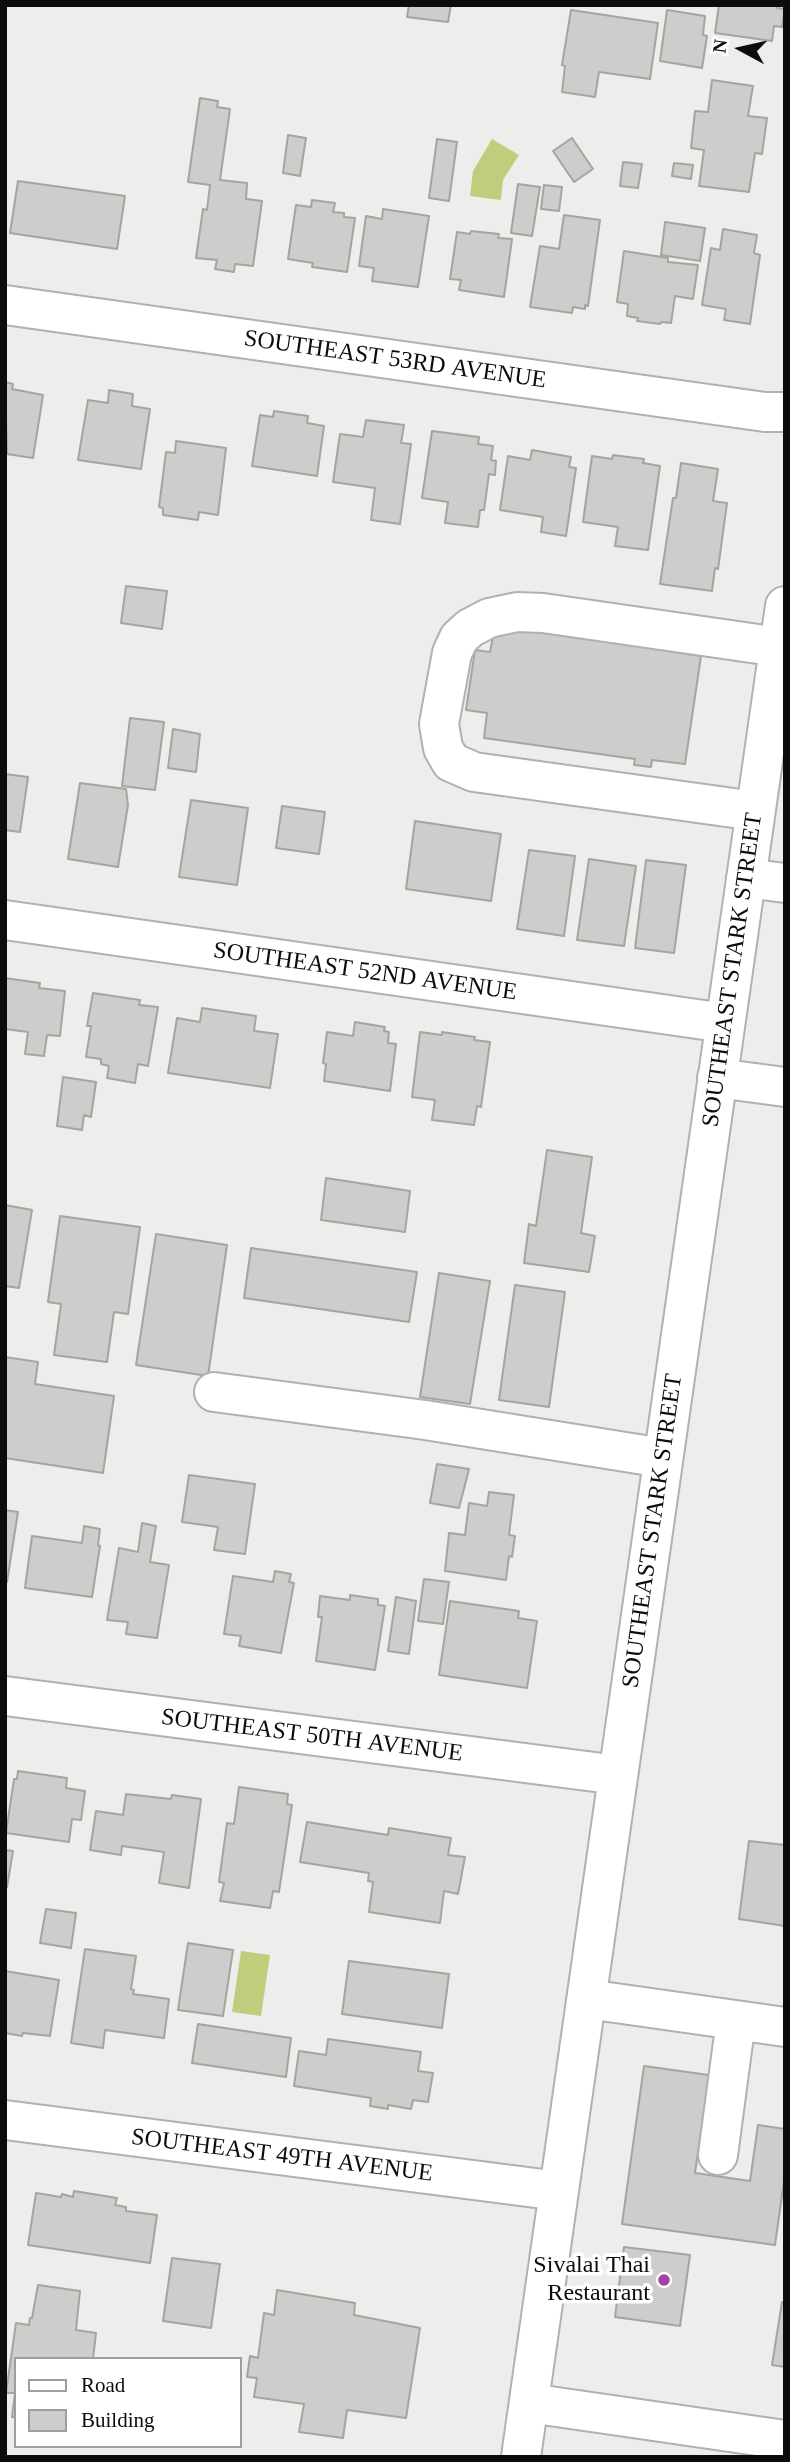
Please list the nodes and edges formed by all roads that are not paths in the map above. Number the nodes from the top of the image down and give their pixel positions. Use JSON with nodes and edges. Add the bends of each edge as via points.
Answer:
{"nodes":[{"id":1,"x":5,"y":305,"type":"edge"},
{"id":2,"x":785,"y":412,"type":"edge"},
{"id":3,"x":785,"y":606,"type":"edge"},
{"id":4,"x":779,"y":647,"type":"junction"},
{"id":5,"x":755,"y":811,"type":"junction"},
{"id":6,"x":746,"y":878,"type":"junction"},
{"id":7,"x":785,"y":883,"type":"edge"},
{"id":8,"x":5,"y":920,"type":"edge"},
{"id":9,"x":725,"y":1023,"type":"junction"},
{"id":10,"x":717,"y":1078,"type":"junction"},
{"id":11,"x":785,"y":1087,"type":"edge"},
{"id":12,"x":214,"y":1392,"type":"dead end"},
{"id":13,"x":663,"y":1458,"type":"junction"},
{"id":14,"x":5,"y":1696,"type":"edge"},
{"id":15,"x":618,"y":1775,"type":"junction"},
{"id":16,"x":587,"y":1999,"type":"junction"},
{"id":17,"x":736,"y":2020,"type":"junction"},
{"id":18,"x":785,"y":2027,"type":"edge"},
{"id":19,"x":5,"y":2120,"type":"edge"},
{"id":20,"x":718,"y":2155,"type":"dead end"},
{"id":21,"x":559,"y":2191,"type":"junction"},
{"id":22,"x":528,"y":2403,"type":"junction"},
{"id":23,"x":785,"y":2440,"type":"edge"},
{"id":24,"x":521,"y":2457,"type":"edge"}],
"edges":[{"from":1,"to":2,"type":"street","name":"SOUTHEAST 53RD AVENUE"},
{"from":3,"to":4,"type":"street","name":"SOUTHEAST STARK STREET"},
{"from":4,"to":5,"type":"street","name":"SOUTHEAST STARK STREET"},
{"from":4,"to":5,"type":"street","via":[[543,613],[489,618],[470,628],[455,646],[439,724],[451,762],[474,772]]},
{"from":5,"to":6,"type":"street","name":"SOUTHEAST STARK STREET"},
{"from":6,"to":7,"type":"street"},
{"from":6,"to":9,"type":"street","name":"SOUTHEAST STARK STREET"},
{"from":8,"to":9,"type":"street","name":"SOUTHEAST 52ND AVENUE"},
{"from":9,"to":10,"type":"street","name":"SOUTHEAST STARK STREET"},
{"from":10,"to":11,"type":"street"},
{"from":10,"to":13,"type":"street","name":"SOUTHEAST STARK STREET"},
{"from":12,"to":13,"type":"street"},
{"from":13,"to":15,"type":"street","name":"SOUTHEAST STARK STREET"},
{"from":14,"to":15,"type":"street","name":"SOUTHEAST 50TH AVENUE"},
{"from":15,"to":16,"type":"street","name":"SOUTHEAST STARK STREET"},
{"from":16,"to":17,"type":"street"},
{"from":16,"to":21,"type":"street","name":"SOUTHEAST STARK STREET"},
{"from":17,"to":18,"type":"street"},
{"from":17,"to":20,"type":"street"},
{"from":19,"to":21,"type":"street","name":"SOUTHEAST 49TH AVENUE"},
{"from":21,"to":22,"type":"street","name":"SOUTHEAST STARK STREET"},
{"from":22,"to":23,"type":"street"},
{"from":22,"to":24,"type":"street","name":"SOUTHEAST STARK STREET"}]}
